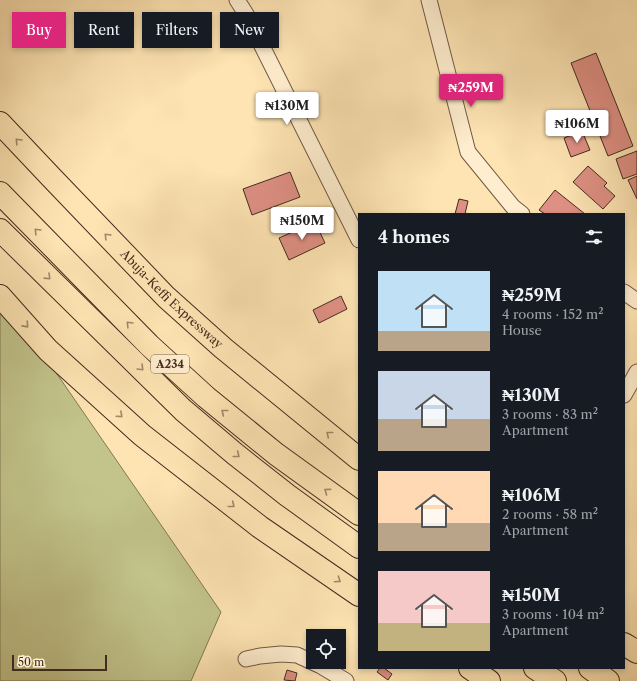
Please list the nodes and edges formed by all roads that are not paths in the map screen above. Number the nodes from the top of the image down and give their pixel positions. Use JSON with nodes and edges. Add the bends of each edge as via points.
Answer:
{"nodes":[{"id":1,"x":237,"y":0,"type":"edge"},
{"id":2,"x":429,"y":0,"type":"edge"},
{"id":3,"x":0,"y":123,"type":"edge"},
{"id":4,"x":0,"y":193,"type":"edge"},
{"id":5,"x":521,"y":213,"type":"edge"},
{"id":6,"x":0,"y":230,"type":"edge"},
{"id":7,"x":358,"y":238,"type":"edge"},
{"id":8,"x":625,"y":293,"type":"edge"},
{"id":9,"x":0,"y":296,"type":"edge"},
{"id":10,"x":637,"y":302,"type":"edge"},
{"id":11,"x":637,"y":372,"type":"edge"},
{"id":12,"x":625,"y":393,"type":"edge"},
{"id":13,"x":358,"y":458,"type":"edge"},
{"id":14,"x":358,"y":513,"type":"edge"},
{"id":15,"x":358,"y":546,"type":"edge"},
{"id":16,"x":358,"y":594,"type":"edge"},
{"id":17,"x":625,"y":645,"type":"edge"},
{"id":18,"x":637,"y":652,"type":"edge"},
{"id":19,"x":246,"y":659,"type":"dead end"},
{"id":20,"x":537,"y":669,"type":"edge"},
{"id":21,"x":591,"y":669,"type":"edge"},
{"id":22,"x":346,"y":681,"type":"edge"},
{"id":23,"x":555,"y":681,"type":"edge"},
{"id":24,"x":608,"y":681,"type":"edge"}],
"edges":[{"from":1,"to":7,"type":"street"},
{"from":2,"to":5,"type":"street","via":[[468,152]]},
{"from":13,"to":3,"type":"highway","name":"Abuja-Keffi Expressway","one_way":true,"via":[[223,348],[166,297]]},
{"from":14,"to":4,"type":"highway","number":"A234","one_way":true,"via":[[276,454],[206,397],[149,345]]},
{"from":6,"to":15,"type":"highway","number":"A234","one_way":true,"via":[[183,410],[287,495]]},
{"from":8,"to":10,"type":"street"},
{"from":9,"to":16,"type":"highway","one_way":true,"via":[[48,350],[142,435],[260,527]]},
{"from":11,"to":12,"type":"street"},
{"from":17,"to":18,"type":"highway"},
{"from":19,"to":22,"type":"street","via":[[281,654],[297,655]]},
{"from":20,"to":23,"type":"highway"},
{"from":21,"to":24,"type":"highway"}]}
